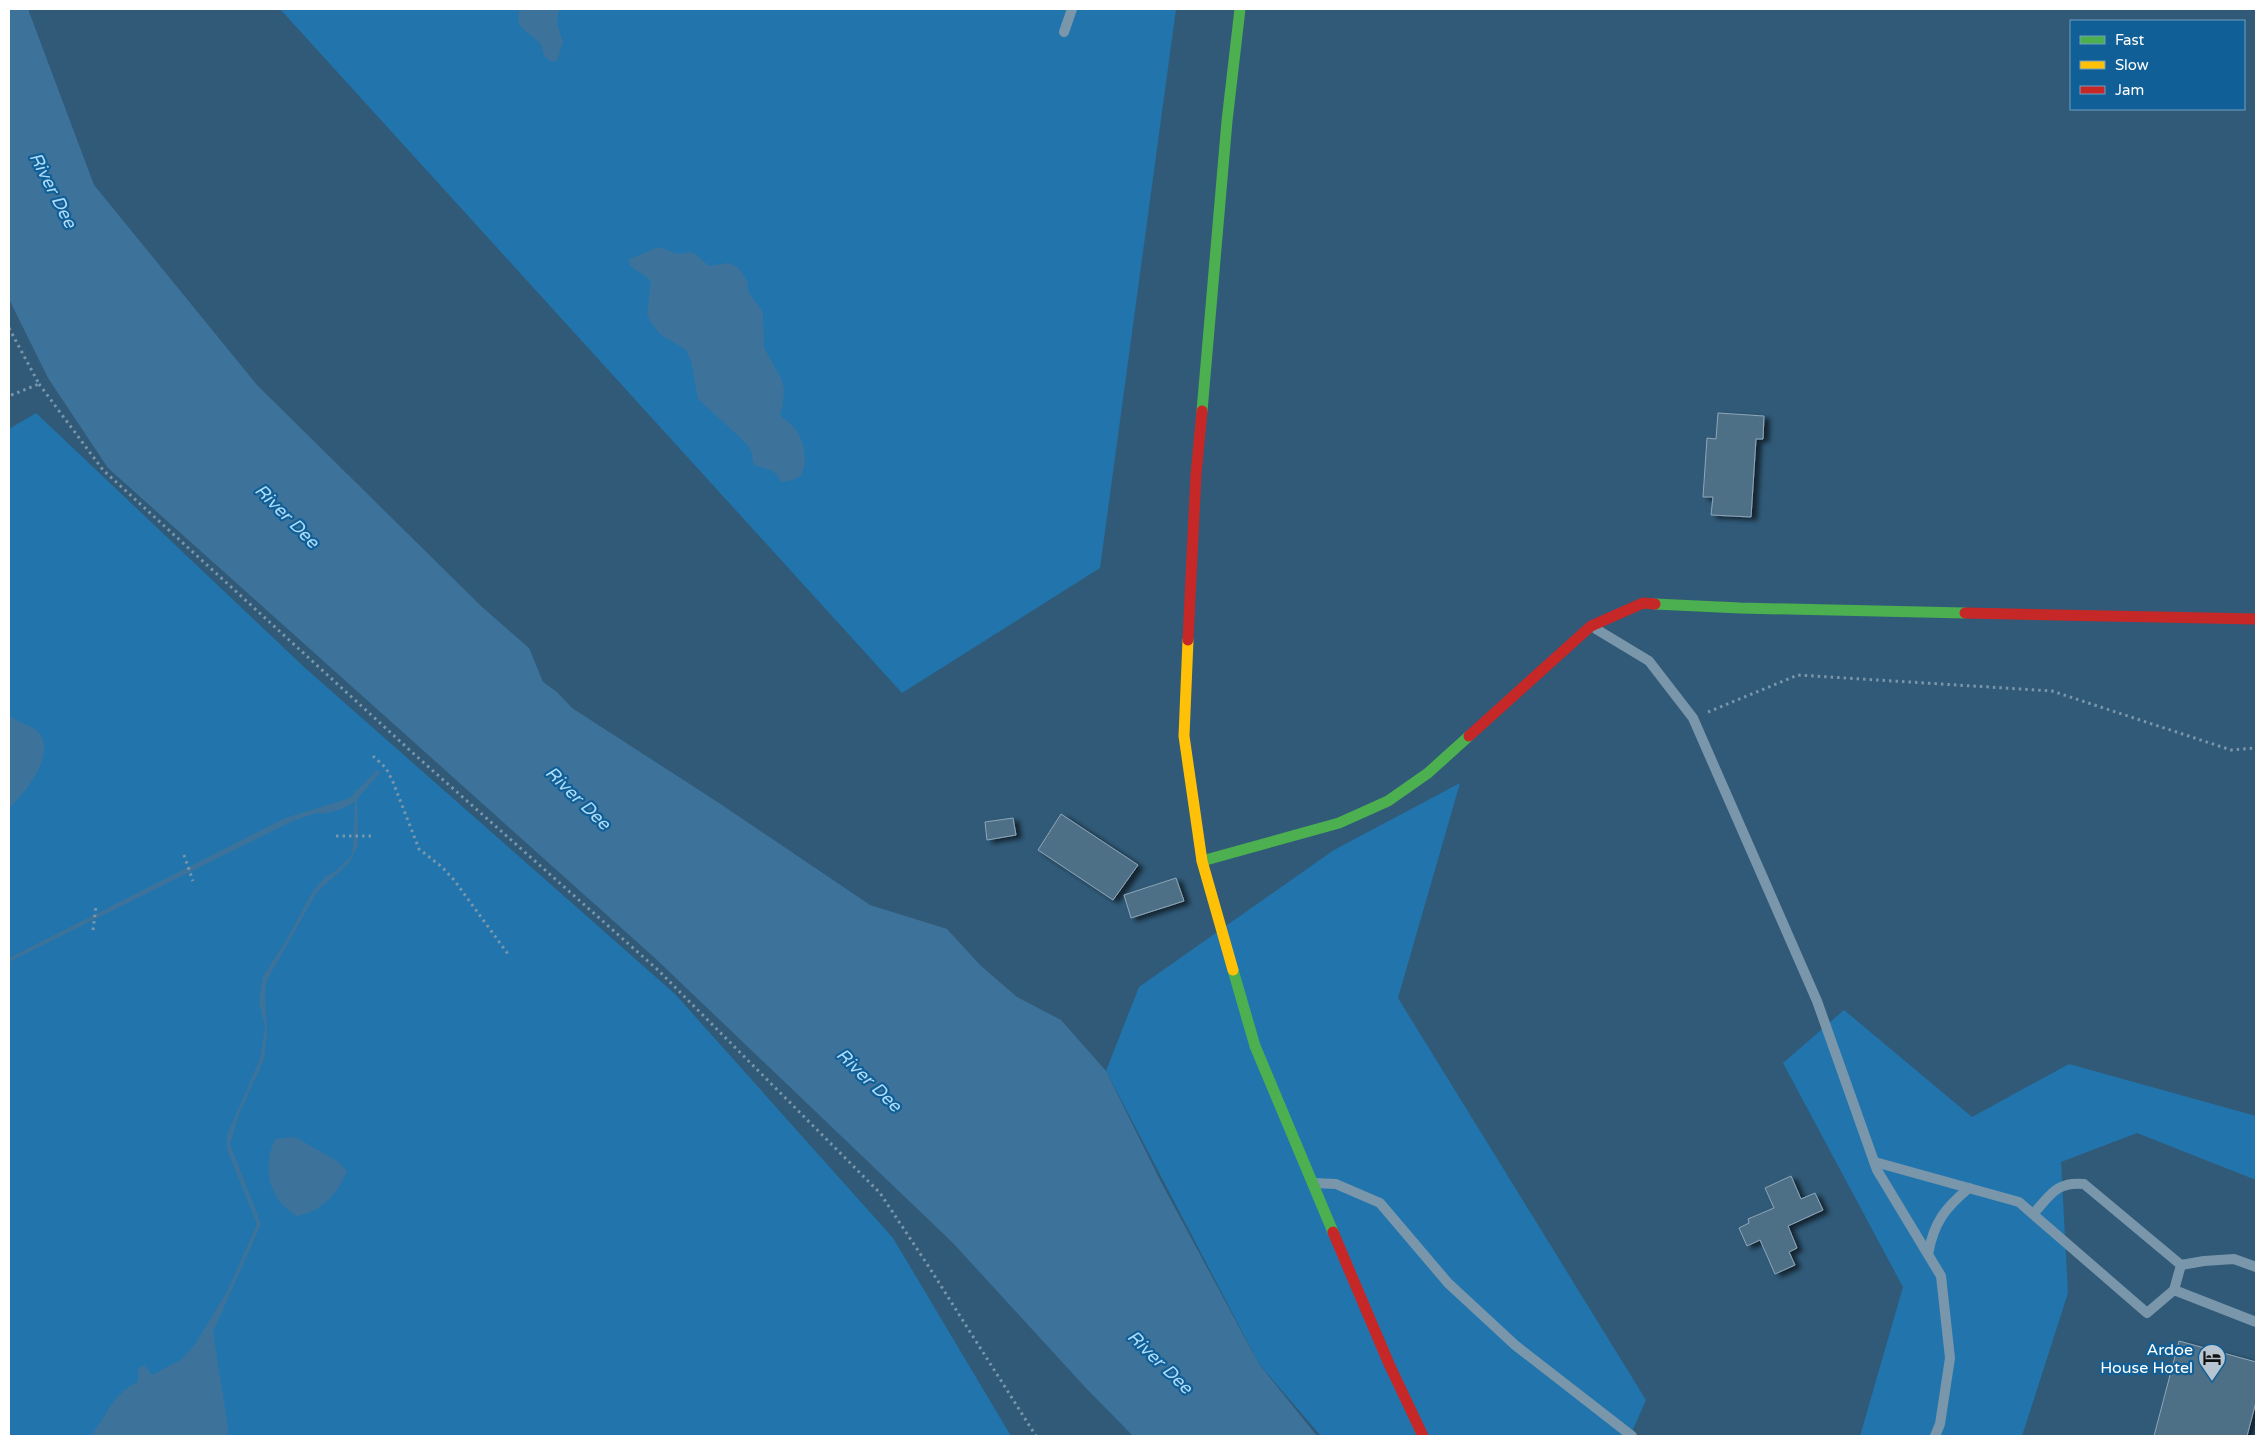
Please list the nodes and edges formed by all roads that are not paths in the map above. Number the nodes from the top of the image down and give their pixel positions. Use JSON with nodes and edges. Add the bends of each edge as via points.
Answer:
{"nodes":[{"id":1,"x":1072,"y":9,"type":"edge"},
{"id":2,"x":1240,"y":9,"type":"edge"},
{"id":3,"x":1064,"y":32,"type":"dead end"},
{"id":4,"x":2256,"y":619,"type":"edge"},
{"id":5,"x":1591,"y":626,"type":"junction"},
{"id":6,"x":1202,"y":861,"type":"junction"},
{"id":7,"x":1875,"y":1162,"type":"junction"},
{"id":8,"x":1313,"y":1183,"type":"junction"},
{"id":9,"x":1969,"y":1188,"type":"junction"},
{"id":10,"x":2033,"y":1214,"type":"junction"},
{"id":11,"x":1928,"y":1254,"type":"junction"},
{"id":12,"x":2181,"y":1265,"type":"junction"},
{"id":13,"x":2256,"y":1267,"type":"edge"},
{"id":14,"x":2174,"y":1290,"type":"junction"},
{"id":15,"x":2256,"y":1322,"type":"edge"},
{"id":16,"x":1423,"y":1436,"type":"edge"},
{"id":17,"x":1632,"y":1436,"type":"edge"},
{"id":18,"x":1935,"y":1436,"type":"edge"}],
"edges":[{"from":1,"to":3,"type":"lane"},
{"from":2,"to":6,"type":"main road","via":[[1197,464],[1184,726]]},
{"from":4,"to":5,"type":"main road","via":[[1643,603]]},
{"from":5,"to":6,"type":"main road","via":[[1428,773],[1388,801],[1339,823]]},
{"from":5,"to":7,"type":"lane","via":[[1649,661],[1693,718],[1816,1001]]},
{"from":6,"to":8,"type":"main road","via":[[1256,1046]]},
{"from":7,"to":9,"type":"lane"},
{"from":7,"to":11,"type":"lane"},
{"from":8,"to":16,"type":"main road"},
{"from":8,"to":17,"type":"lane","via":[[1336,1184],[1380,1203],[1448,1283],[1515,1345]]},
{"from":9,"to":10,"type":"lane","via":[[2019,1202]]},
{"from":9,"to":11,"type":"lane","via":[[1949,1205],[1939,1220]]},
{"from":10,"to":12,"type":"lane","via":[[2059,1186],[2069,1182],[2084,1184]]},
{"from":10,"to":14,"type":"lane","via":[[2147,1313]]},
{"from":11,"to":18,"type":"lane","via":[[1941,1276],[1950,1358],[1940,1424]]},
{"from":12,"to":13,"type":"lane","via":[[2234,1259]]},
{"from":12,"to":14,"type":"lane"},
{"from":14,"to":15,"type":"lane"}]}
